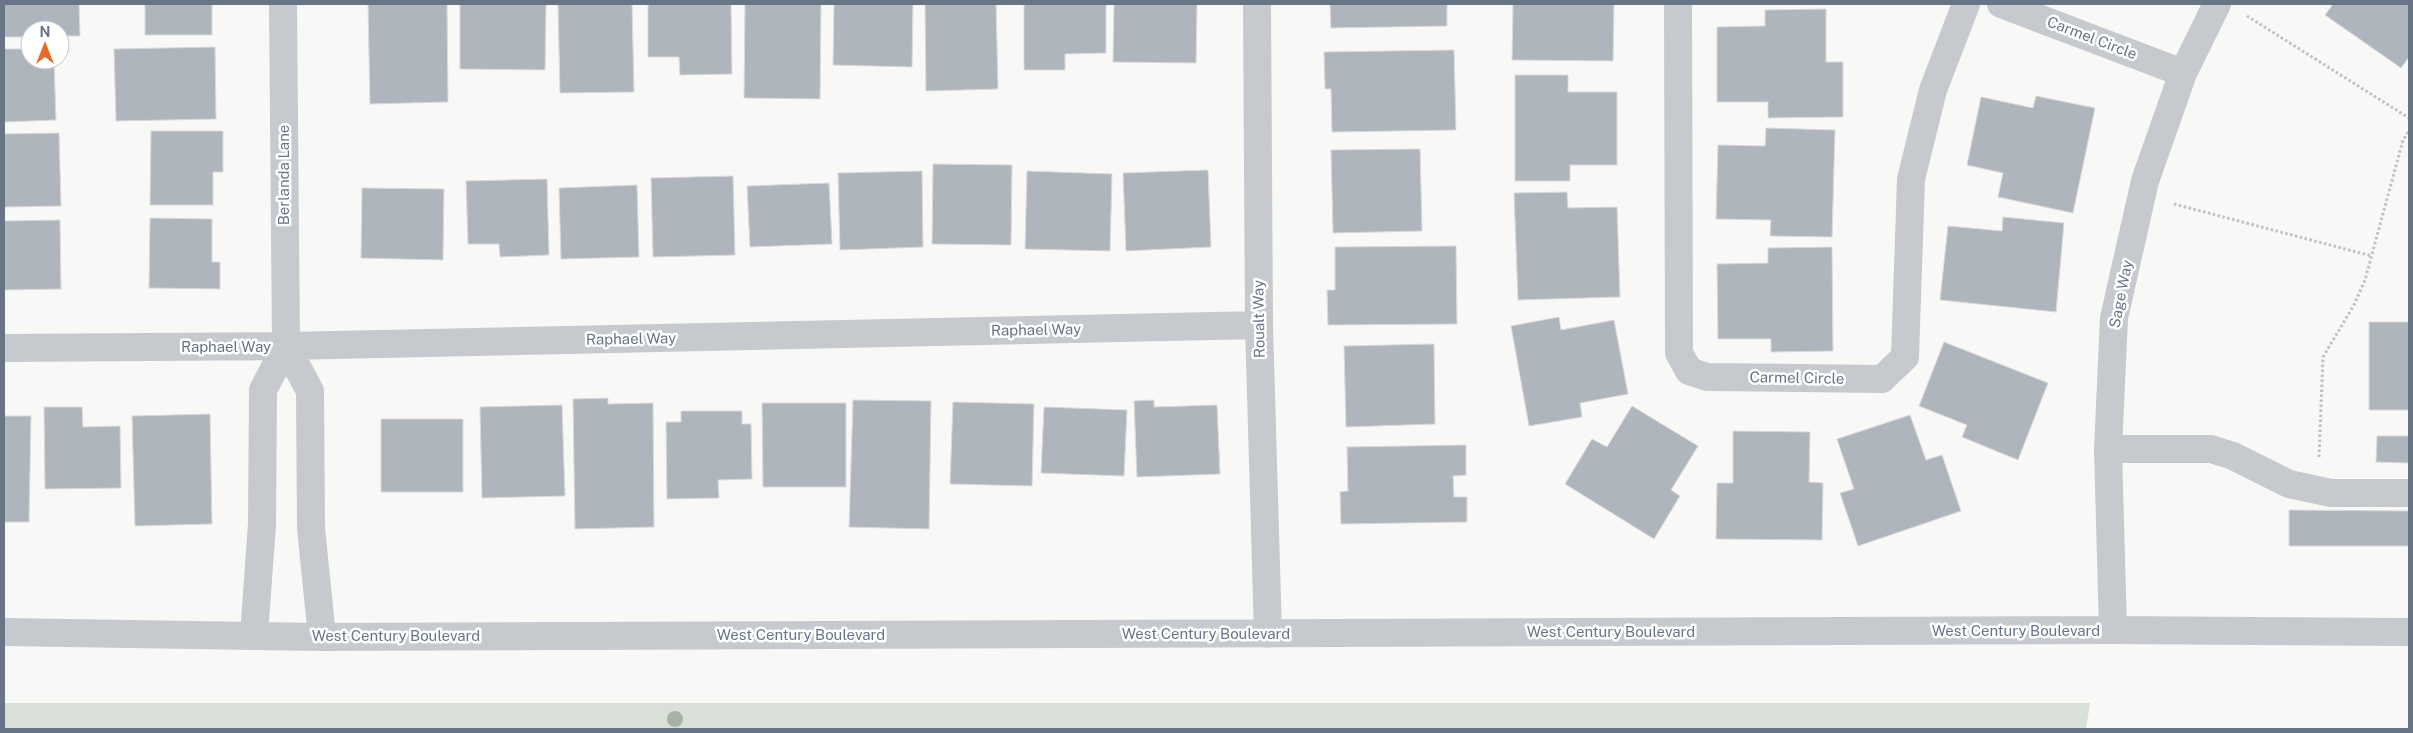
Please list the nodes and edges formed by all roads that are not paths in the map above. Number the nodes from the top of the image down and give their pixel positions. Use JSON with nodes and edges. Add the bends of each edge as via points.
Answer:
{"nodes":[{"id":1,"x":283,"y":4,"type":"edge"},
{"id":2,"x":1257,"y":4,"type":"edge"},
{"id":3,"x":1678,"y":4,"type":"edge"},
{"id":4,"x":1966,"y":4,"type":"edge"},
{"id":5,"x":2001,"y":4,"type":"edge"},
{"id":6,"x":2217,"y":4,"type":"edge"},
{"id":7,"x":2183,"y":73,"type":"junction"},
{"id":8,"x":1258,"y":325,"type":"junction"},
{"id":9,"x":286,"y":346,"type":"junction"},
{"id":10,"x":4,"y":348,"type":"edge"},
{"id":11,"x":2108,"y":449,"type":"junction"},
{"id":12,"x":2409,"y":494,"type":"edge"},
{"id":13,"x":2113,"y":630,"type":"junction"},
{"id":14,"x":4,"y":632,"type":"edge"},
{"id":15,"x":2409,"y":632,"type":"edge"},
{"id":16,"x":1268,"y":634,"type":"junction"},
{"id":17,"x":254,"y":635,"type":"junction"},
{"id":18,"x":322,"y":637,"type":"junction"}],
"edges":[{"from":1,"to":9,"type":"street","name":"Berlanda Lane"},
{"from":2,"to":8,"type":"street","name":"Roualt Way"},
{"from":3,"to":4,"type":"street","name":"Carmel Circle","via":[[1679,354],[1690,371],[1708,377],[1882,379],[1905,356],[1911,179],[1933,90]]},
{"from":5,"to":7,"type":"street","name":"Carmel Circle"},
{"from":6,"to":7,"type":"street","name":"Sage Way"},
{"from":7,"to":11,"type":"street","name":"Sage Way","via":[[2145,181],[2114,318]]},
{"from":8,"to":9,"type":"street","name":"Raphael Way"},
{"from":8,"to":16,"type":"street","name":"Roualt Way"},
{"from":9,"to":10,"type":"street","name":"Raphael Way"},
{"from":9,"to":17,"type":"street","name":"Berlanda Lane","via":[[263,390],[262,524]]},
{"from":9,"to":18,"type":"street","name":"Berlanda Lane","via":[[310,391],[311,528]]},
{"from":11,"to":12,"type":"street","via":[[2211,449],[2234,456],[2288,484],[2331,493]]},
{"from":11,"to":13,"type":"street","name":"Sage Way"},
{"from":13,"to":15,"type":"street","name":"West Century Boulevard"},
{"from":13,"to":16,"type":"street","name":"West Century Boulevard"},
{"from":14,"to":17,"type":"street","name":"West Century Boulevard"},
{"from":16,"to":18,"type":"street","name":"West Century Boulevard"},
{"from":17,"to":18,"type":"street","name":"West Century Boulevard"}]}
